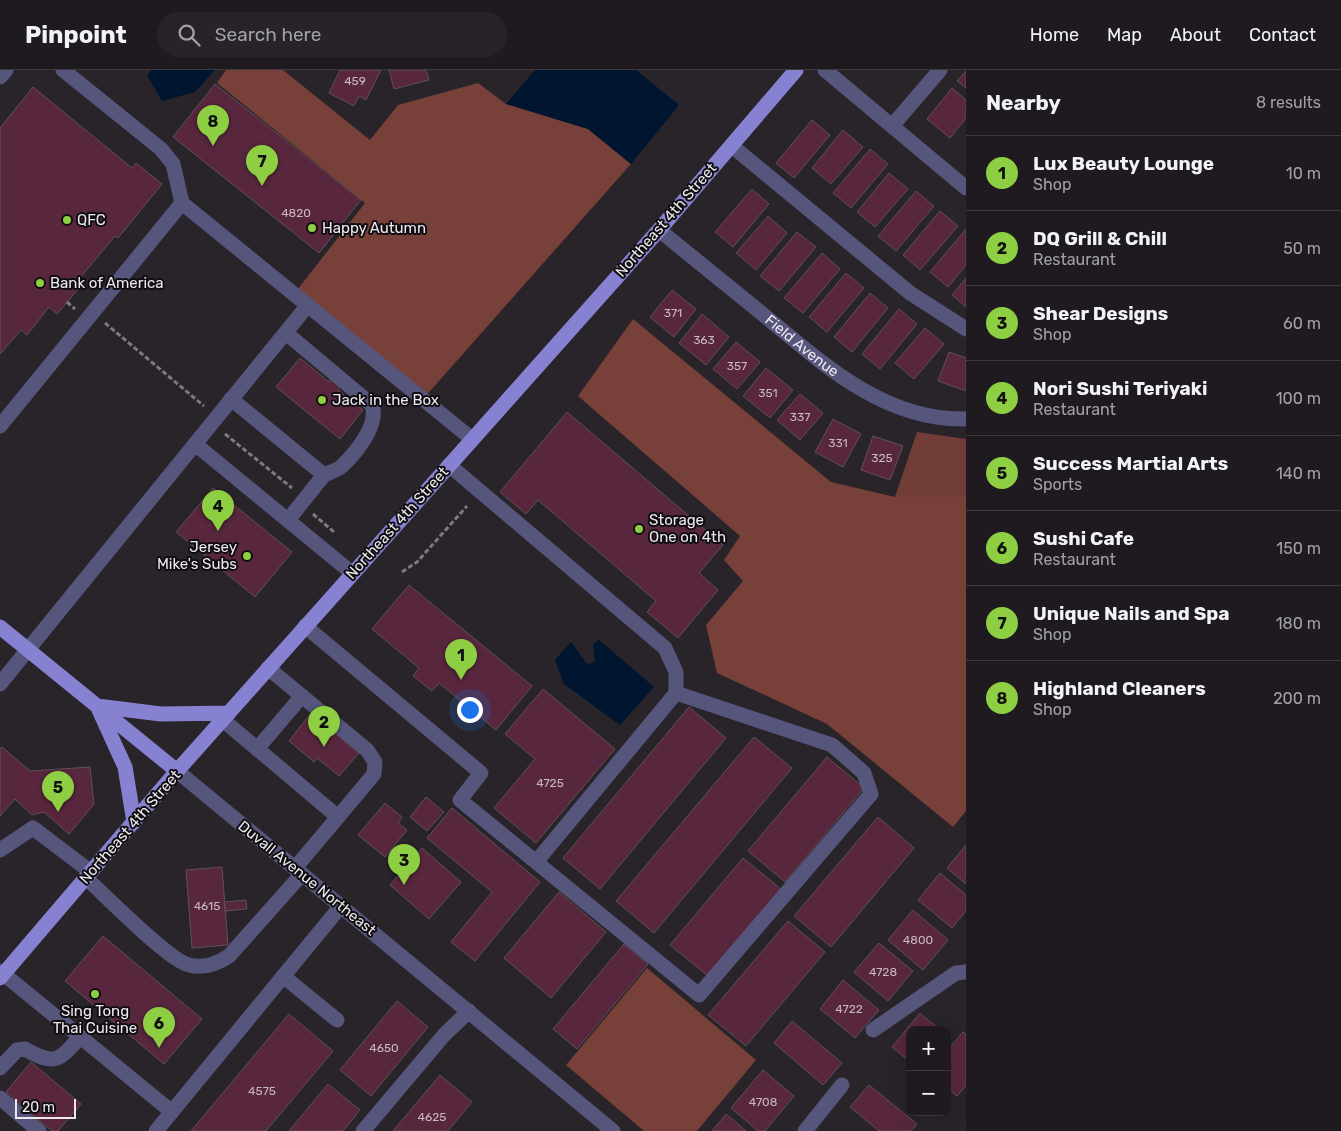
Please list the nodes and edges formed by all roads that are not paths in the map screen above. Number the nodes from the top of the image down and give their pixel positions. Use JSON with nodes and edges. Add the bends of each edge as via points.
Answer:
{"nodes":[{"id":1,"x":6,"y":70,"type":"edge"},
{"id":2,"x":63,"y":70,"type":"edge"},
{"id":3,"x":796,"y":70,"type":"edge"},
{"id":4,"x":825,"y":70,"type":"edge"},
{"id":5,"x":940,"y":70,"type":"edge"},
{"id":6,"x":0,"y":77,"type":"edge"},
{"id":7,"x":892,"y":126,"type":"junction"},
{"id":8,"x":732,"y":146,"type":"junction"},
{"id":9,"x":966,"y":188,"type":"edge"},
{"id":10,"x":182,"y":203,"type":"junction"},
{"id":11,"x":659,"y":230,"type":"junction"},
{"id":12,"x":308,"y":305,"type":"junction"},
{"id":13,"x":966,"y":329,"type":"edge"},
{"id":14,"x":286,"y":332,"type":"junction"},
{"id":15,"x":231,"y":399,"type":"junction"},
{"id":16,"x":966,"y":419,"type":"edge"},
{"id":17,"x":0,"y":426,"type":"edge"},
{"id":18,"x":472,"y":439,"type":"junction"},
{"id":19,"x":195,"y":444,"type":"junction"},
{"id":20,"x":449,"y":465,"type":"junction"},
{"id":21,"x":324,"y":475,"type":"junction"},
{"id":22,"x":288,"y":520,"type":"junction"},
{"id":23,"x":352,"y":573,"type":"junction"},
{"id":24,"x":305,"y":626,"type":"junction"},
{"id":25,"x":0,"y":627,"type":"edge"},
{"id":26,"x":28,"y":649,"type":"junction"},
{"id":27,"x":268,"y":668,"type":"junction"},
{"id":28,"x":0,"y":684,"type":"edge"},
{"id":29,"x":676,"y":694,"type":"junction"},
{"id":30,"x":302,"y":696,"type":"junction"},
{"id":31,"x":97,"y":706,"type":"junction"},
{"id":32,"x":226,"y":717,"type":"junction"},
{"id":33,"x":257,"y":749,"type":"junction"},
{"id":34,"x":177,"y":771,"type":"junction"},
{"id":35,"x":338,"y":817,"type":"junction"},
{"id":36,"x":134,"y":822,"type":"junction"},
{"id":37,"x":0,"y":850,"type":"edge"},
{"id":38,"x":536,"y":862,"type":"junction"},
{"id":39,"x":298,"y":871,"type":"junction"},
{"id":40,"x":88,"y":875,"type":"junction"},
{"id":41,"x":341,"y":906,"type":"junction"},
{"id":42,"x":966,"y":972,"type":"edge"},
{"id":43,"x":1,"y":974,"type":"edge"},
{"id":44,"x":283,"y":976,"type":"junction"},
{"id":45,"x":469,"y":1011,"type":"junction"},
{"id":46,"x":337,"y":1020,"type":"dead end"},
{"id":47,"x":873,"y":1030,"type":"dead end"},
{"id":48,"x":80,"y":1036,"type":"junction"},
{"id":49,"x":0,"y":1068,"type":"edge"},
{"id":50,"x":842,"y":1085,"type":"dead end"},
{"id":51,"x":0,"y":1098,"type":"edge"},
{"id":52,"x":172,"y":1112,"type":"junction"},
{"id":53,"x":40,"y":1131,"type":"edge"},
{"id":54,"x":156,"y":1131,"type":"edge"},
{"id":55,"x":363,"y":1131,"type":"edge"},
{"id":56,"x":613,"y":1131,"type":"edge"},
{"id":57,"x":804,"y":1131,"type":"edge"}],
"edges":[{"from":1,"to":6,"type":"street"},
{"from":2,"to":10,"type":"street","via":[[161,149],[173,164]]},
{"from":3,"to":8,"type":"main road","name":"Northeast 4th Street"},
{"from":4,"to":7,"type":"street"},
{"from":5,"to":7,"type":"street"},
{"from":7,"to":9,"type":"street"},
{"from":8,"to":11,"type":"main road","name":"Northeast 4th Street"},
{"from":8,"to":13,"type":"street","via":[[910,293]]},
{"from":10,"to":12,"type":"street"},
{"from":10,"to":17,"type":"street"},
{"from":11,"to":16,"type":"street","name":"Field Avenue","via":[[828,369],[875,398],[914,414]]},
{"from":11,"to":18,"type":"main road","name":"Northeast 4th Street"},
{"from":12,"to":14,"type":"street"},
{"from":12,"to":18,"type":"street"},
{"from":14,"to":15,"type":"street"},
{"from":14,"to":21,"type":"street","via":[[372,405],[375,413],[372,427],[341,467]]},
{"from":15,"to":19,"type":"street"},
{"from":15,"to":21,"type":"street"},
{"from":18,"to":20,"type":"main road","name":"Northeast 4th Street"},
{"from":19,"to":22,"type":"street"},
{"from":19,"to":26,"type":"street"},
{"from":20,"to":23,"type":"main road","name":"Northeast 4th Street"},
{"from":20,"to":29,"type":"street","via":[[665,648],[676,672]]},
{"from":21,"to":22,"type":"street"},
{"from":22,"to":23,"type":"street"},
{"from":23,"to":24,"type":"main road","name":"Northeast 4th Street"},
{"from":24,"to":27,"type":"main road","name":"Northeast 4th Street"},
{"from":24,"to":38,"type":"street","via":[[482,773],[460,800]]},
{"from":25,"to":26,"type":"main road","name":"Duvall Avenue Northeast"},
{"from":26,"to":28,"type":"street"},
{"from":26,"to":31,"type":"main road","name":"Duvall Avenue Northeast"},
{"from":27,"to":30,"type":"street"},
{"from":27,"to":32,"type":"main road","name":"Northeast 4th Street"},
{"from":29,"to":38,"type":"street"},
{"from":29,"to":38,"type":"street","via":[[832,745],[864,773],[871,794],[699,995]]},
{"from":30,"to":33,"type":"street"},
{"from":30,"to":35,"type":"street","via":[[367,750],[375,762],[374,774]]},
{"from":31,"to":32,"type":"main road","via":[[161,714]]},
{"from":31,"to":34,"type":"main road","name":"Duvall Avenue Northeast"},
{"from":31,"to":36,"type":"main road","via":[[125,767]]},
{"from":32,"to":33,"type":"street"},
{"from":32,"to":34,"type":"main road","name":"Northeast 4th Street"},
{"from":33,"to":35,"type":"street"},
{"from":34,"to":36,"type":"main road","name":"Northeast 4th Street"},
{"from":34,"to":39,"type":"street","name":"Duvall Avenue Northeast"},
{"from":35,"to":39,"type":"street"},
{"from":36,"to":40,"type":"main road","name":"Northeast 4th Street"},
{"from":37,"to":40,"type":"street","via":[[33,828]]},
{"from":39,"to":40,"type":"street","via":[[229,956],[215,965],[189,966],[171,956]]},
{"from":39,"to":41,"type":"street","name":"Duvall Avenue Northeast"},
{"from":40,"to":43,"type":"main road","name":"Northeast 4th Street"},
{"from":41,"to":44,"type":"street"},
{"from":41,"to":45,"type":"street","name":"Duvall Avenue Northeast"},
{"from":42,"to":47,"type":"street","via":[[956,973]]},
{"from":43,"to":48,"type":"street"},
{"from":44,"to":46,"type":"street"},
{"from":44,"to":52,"type":"street"},
{"from":45,"to":55,"type":"street","via":[[444,1035]]},
{"from":45,"to":56,"type":"street","name":"Duvall Avenue Northeast"},
{"from":48,"to":49,"type":"street","via":[[57,1059],[40,1058],[24,1048],[17,1050]]},
{"from":48,"to":52,"type":"street"},
{"from":50,"to":57,"type":"street"},
{"from":51,"to":53,"type":"street"},
{"from":52,"to":54,"type":"street"}]}
